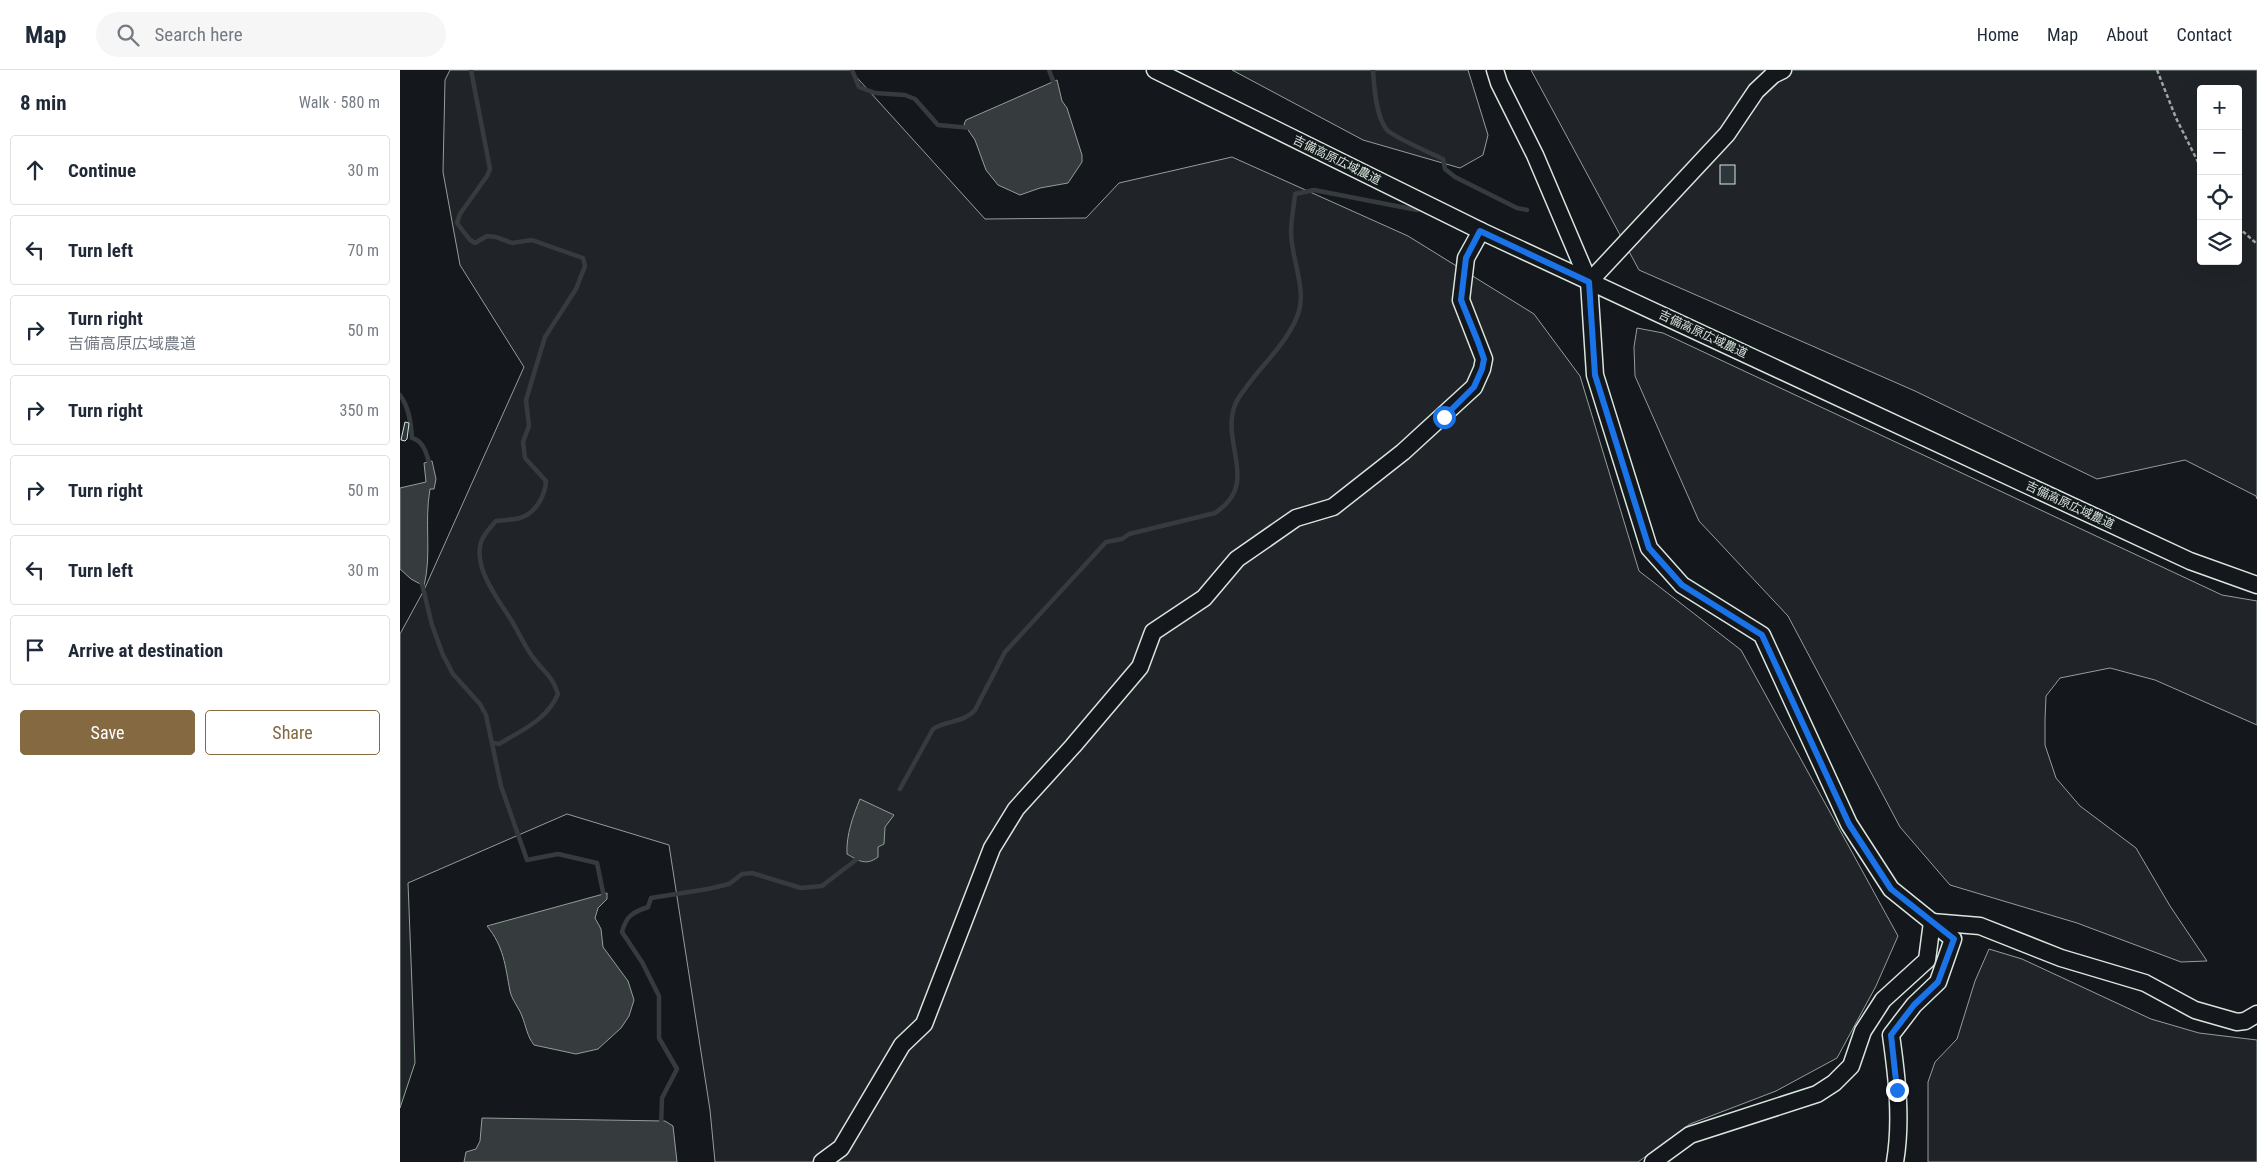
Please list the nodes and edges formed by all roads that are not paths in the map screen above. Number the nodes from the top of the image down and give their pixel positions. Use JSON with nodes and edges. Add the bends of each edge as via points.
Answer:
{"nodes":[{"id":1,"x":1155,"y":70,"type":"edge"},
{"id":2,"x":1496,"y":70,"type":"edge"},
{"id":3,"x":1783,"y":70,"type":"edge"},
{"id":4,"x":1480,"y":231,"type":"junction"},
{"id":5,"x":1589,"y":282,"type":"junction"},
{"id":6,"x":2257,"y":585,"type":"edge"},
{"id":7,"x":1932,"y":922,"type":"junction"},
{"id":8,"x":2257,"y":1014,"type":"edge"},
{"id":9,"x":822,"y":1162,"type":"edge"},
{"id":10,"x":1653,"y":1162,"type":"edge"},
{"id":11,"x":1896,"y":1162,"type":"edge"}],
"edges":[{"from":1,"to":4,"type":"street","name":"吉備高原広域農道"},
{"from":2,"to":5,"type":"street"},
{"from":3,"to":5,"type":"street","via":[[1756,91],[1727,134]]},
{"from":4,"to":5,"type":"street","name":"吉備高原広域農道"},
{"from":4,"to":9,"type":"street","via":[[1466,258],[1461,300],[1484,359],[1474,387],[1403,452],[1333,507],[1296,518],[1237,559],[1204,598],[1154,632],[1140,667],[1016,809],[992,848],[924,1024],[902,1045],[841,1148]]},
{"from":5,"to":6,"type":"street","name":"吉備高原広域農道","via":[[2190,561]]},
{"from":5,"to":7,"type":"street","via":[[1595,375],[1649,548],[1682,585],[1762,635],[1849,824],[1891,889]]},
{"from":7,"to":8,"type":"street","via":[[1980,926],[2061,958],[2145,983],[2195,1010],[2236,1022]]},
{"from":7,"to":10,"type":"street","via":[[1927,960],[1883,1000],[1863,1031],[1851,1066],[1834,1083],[1817,1094],[1690,1136]]},
{"from":7,"to":11,"type":"street","via":[[1954,939],[1938,982],[1914,1005],[1891,1035],[1899,1141]]}]}
